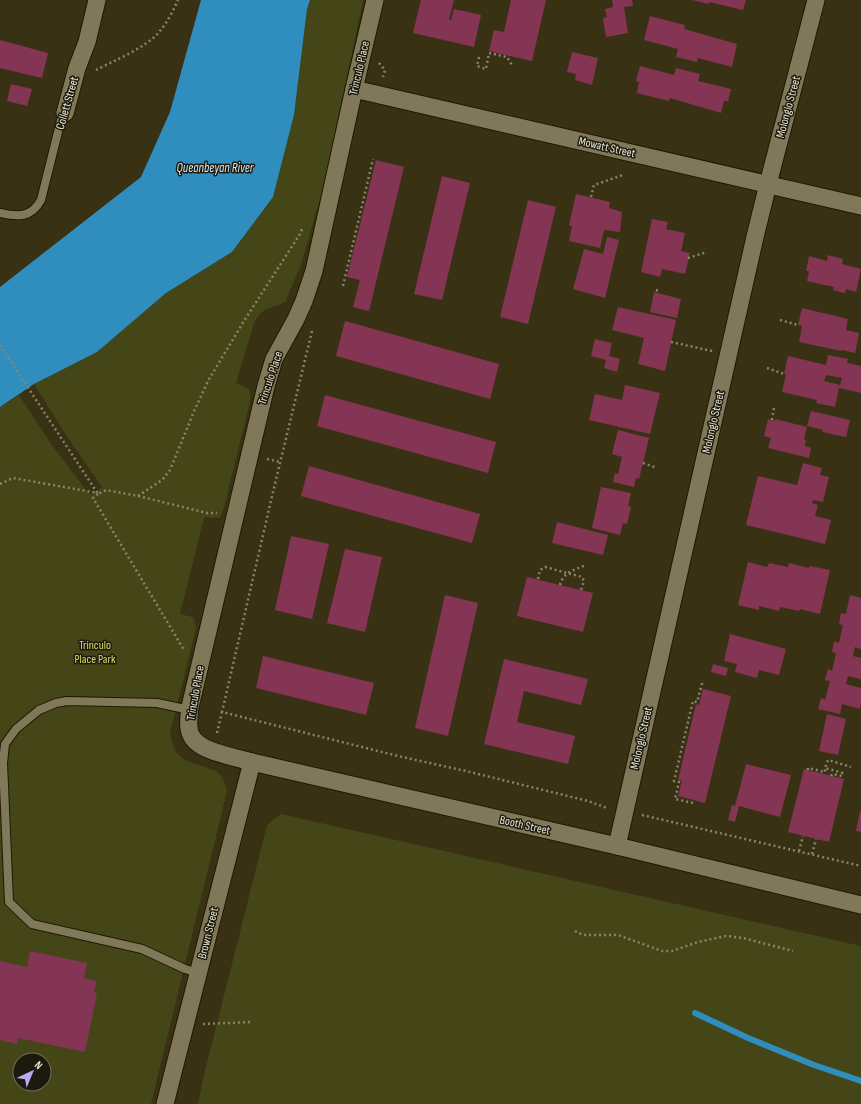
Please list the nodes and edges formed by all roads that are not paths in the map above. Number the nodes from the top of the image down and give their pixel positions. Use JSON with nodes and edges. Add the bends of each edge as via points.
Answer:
{"nodes":[{"id":1,"x":97,"y":0,"type":"edge"},
{"id":2,"x":375,"y":0,"type":"edge"},
{"id":3,"x":816,"y":0,"type":"edge"},
{"id":4,"x":354,"y":89,"type":"junction"},
{"id":5,"x":65,"y":113,"type":"joint"},
{"id":6,"x":768,"y":184,"type":"junction"},
{"id":7,"x":861,"y":206,"type":"edge"},
{"id":8,"x":0,"y":213,"type":"edge"},
{"id":9,"x":190,"y":710,"type":"junction"},
{"id":10,"x":192,"y":738,"type":"joint"},
{"id":11,"x":252,"y":762,"type":"junction"},
{"id":12,"x":617,"y":846,"type":"junction"},
{"id":13,"x":861,"y":905,"type":"edge"},
{"id":14,"x":198,"y":973,"type":"junction"},
{"id":15,"x":165,"y":1104,"type":"edge"}],
"edges":[{"from":1,"to":5,"type":"street","name":"Collett Street"},
{"from":2,"to":4,"type":"street","name":"Trinculo Place"},
{"from":3,"to":6,"type":"street","name":"Molonglo Street"},
{"from":4,"to":6,"type":"street","name":"Mowatt Street"},
{"from":4,"to":9,"type":"street","name":"Trinculo Place","via":[[318,257],[304,301],[270,369]]},
{"from":5,"to":8,"type":"lane","name":"Collett Street","via":[[62,116],[38,206],[22,215]]},
{"from":6,"to":7,"type":"street","name":"Mowatt Street"},
{"from":6,"to":12,"type":"street","name":"Molonglo Street"},
{"from":9,"to":10,"type":"street","name":"Trinculo Place"},
{"from":9,"to":14,"type":"lane","via":[[157,703],[56,703],[39,710],[9,737],[5,744],[3,763],[9,902],[32,924],[142,949]]},
{"from":10,"to":11,"type":"street","name":"Booth Street","via":[[206,748]]},
{"from":11,"to":12,"type":"street","name":"Booth Street"},
{"from":11,"to":14,"type":"street","name":"Brown Street"},
{"from":12,"to":13,"type":"street","name":"Booth Street"},
{"from":14,"to":15,"type":"street","name":"Brown Street"}]}
